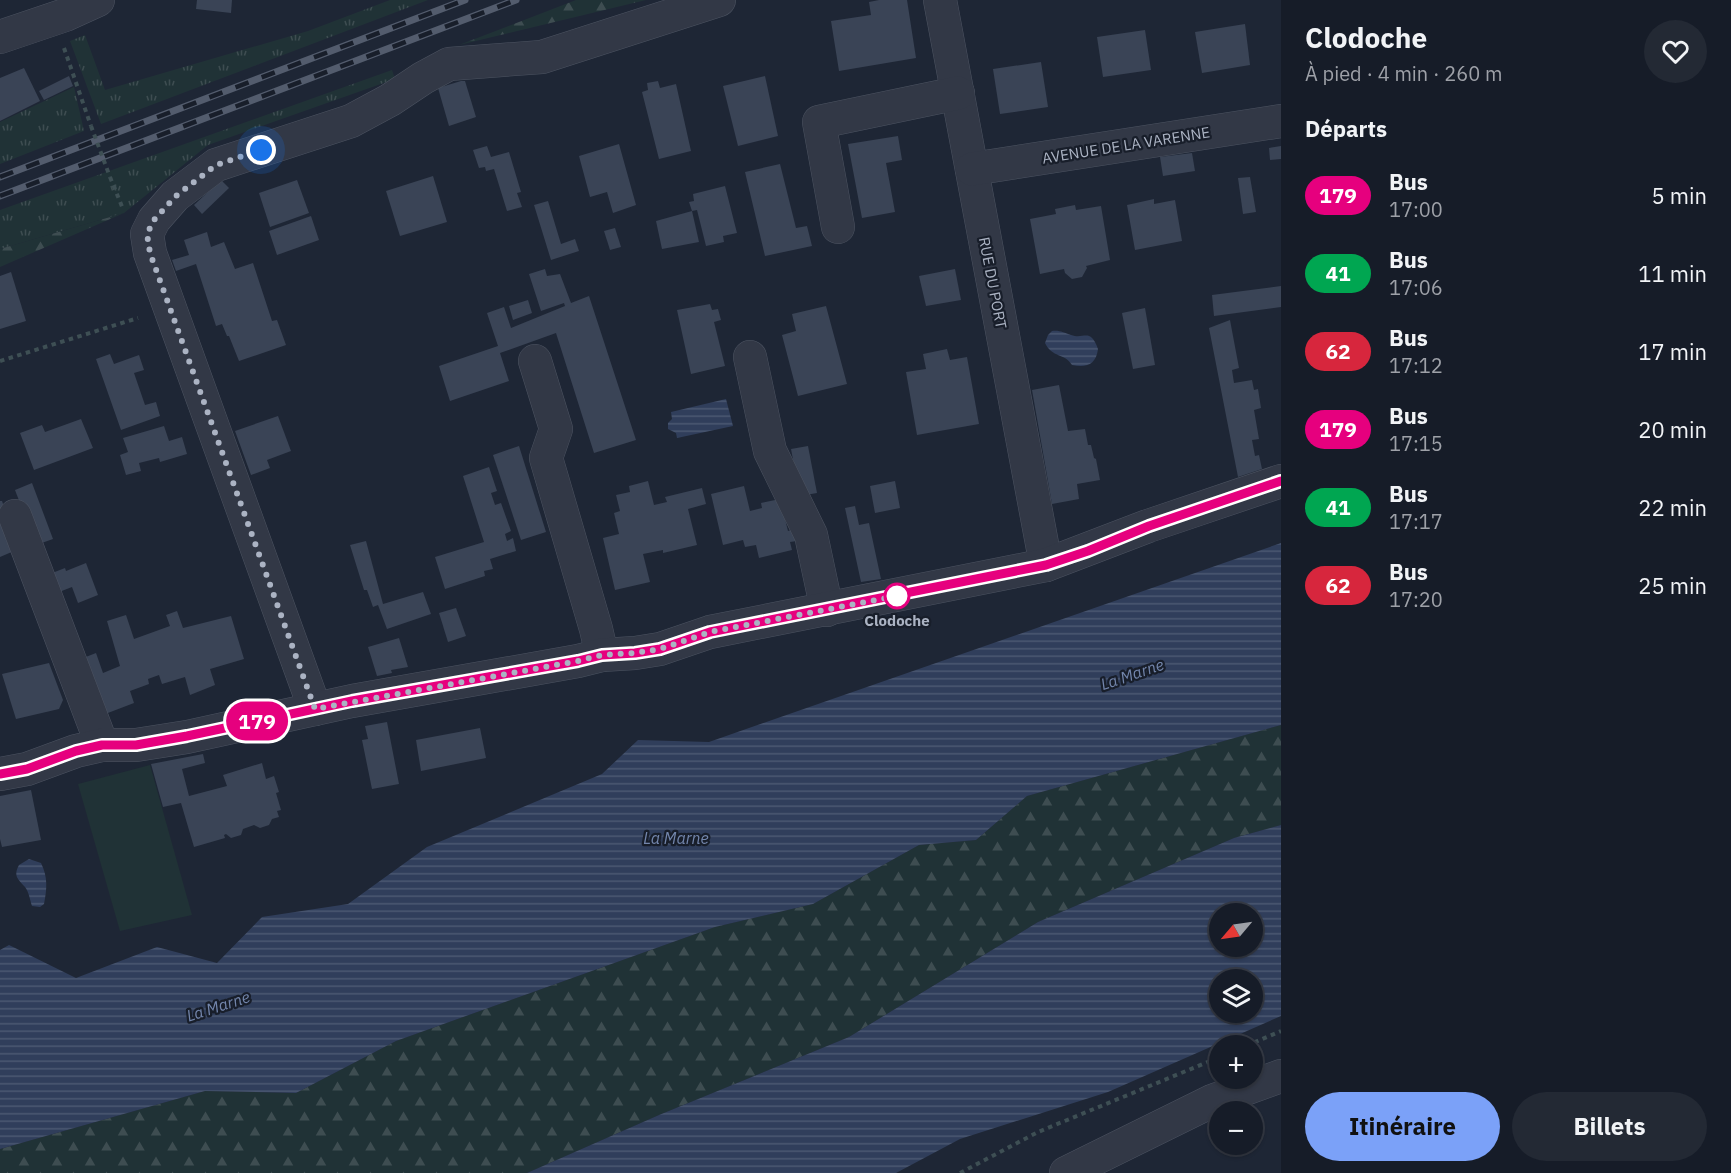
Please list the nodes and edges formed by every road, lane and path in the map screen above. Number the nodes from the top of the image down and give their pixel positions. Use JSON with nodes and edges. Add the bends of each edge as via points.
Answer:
{"nodes":[{"id":1,"x":98,"y":0,"type":"edge"},
{"id":2,"x":719,"y":0,"type":"edge"},
{"id":3,"x":940,"y":0,"type":"edge"},
{"id":4,"x":62,"y":7,"type":"edge"},
{"id":5,"x":0,"y":37,"type":"edge"},
{"id":6,"x":76,"y":82,"type":"dead end"},
{"id":7,"x":957,"y":93,"type":"junction"},
{"id":8,"x":1281,"y":121,"type":"edge"},
{"id":9,"x":972,"y":169,"type":"junction"},
{"id":10,"x":110,"y":177,"type":"dead end"},
{"id":11,"x":838,"y":227,"type":"dead end"},
{"id":12,"x":170,"y":308,"type":"junction"},
{"id":13,"x":750,"y":357,"type":"dead end"},
{"id":14,"x":0,"y":361,"type":"edge"},
{"id":15,"x":535,"y":361,"type":"dead end"},
{"id":16,"x":1281,"y":481,"type":"edge"},
{"id":17,"x":15,"y":516,"type":"dead end"},
{"id":18,"x":1046,"y":565,"type":"junction"},
{"id":19,"x":827,"y":610,"type":"junction"},
{"id":20,"x":602,"y":655,"type":"junction"},
{"id":21,"x":315,"y":709,"type":"junction"},
{"id":22,"x":102,"y":745,"type":"junction"},
{"id":23,"x":0,"y":774,"type":"edge"},
{"id":24,"x":1281,"y":1031,"type":"edge"},
{"id":25,"x":1263,"y":1039,"type":"edge"},
{"id":26,"x":1209,"y":1061,"type":"edge"},
{"id":27,"x":1281,"y":1076,"type":"edge"},
{"id":28,"x":960,"y":1173,"type":"edge"},
{"id":29,"x":1066,"y":1173,"type":"edge"}],
"edges":[{"from":1,"to":4,"type":"street"},
{"from":2,"to":12,"type":"street","via":[[542,57],[449,64],[351,121],[216,165],[176,196],[147,234]]},
{"from":3,"to":7,"type":"street","name":"RUE DU PORT"},
{"from":4,"to":5,"type":"street"},
{"from":6,"to":10,"type":"path","bridge":true},
{"from":7,"to":9,"type":"street","name":"RUE DU PORT"},
{"from":7,"to":11,"type":"street","via":[[819,122]]},
{"from":8,"to":9,"type":"street","name":"AVENUE DE LA VARENNE"},
{"from":9,"to":18,"type":"street","name":"RUE DU PORT"},
{"from":12,"to":14,"type":"path"},
{"from":12,"to":21,"type":"street"},
{"from":13,"to":19,"type":"street","via":[[770,451],[812,535]]},
{"from":15,"to":20,"type":"street","via":[[556,429],[546,459]]},
{"from":16,"to":18,"type":"street"},
{"from":17,"to":22,"type":"street"},
{"from":18,"to":19,"type":"street"},
{"from":19,"to":20,"type":"street","via":[[710,632],[660,649]]},
{"from":20,"to":21,"type":"street"},
{"from":21,"to":22,"type":"street","via":[[136,745]]},
{"from":22,"to":23,"type":"street"},
{"from":24,"to":25,"type":"path"},
{"from":26,"to":28,"type":"path","via":[[1038,1132]]},
{"from":27,"to":29,"type":"street","via":[[1212,1101]]}]}
